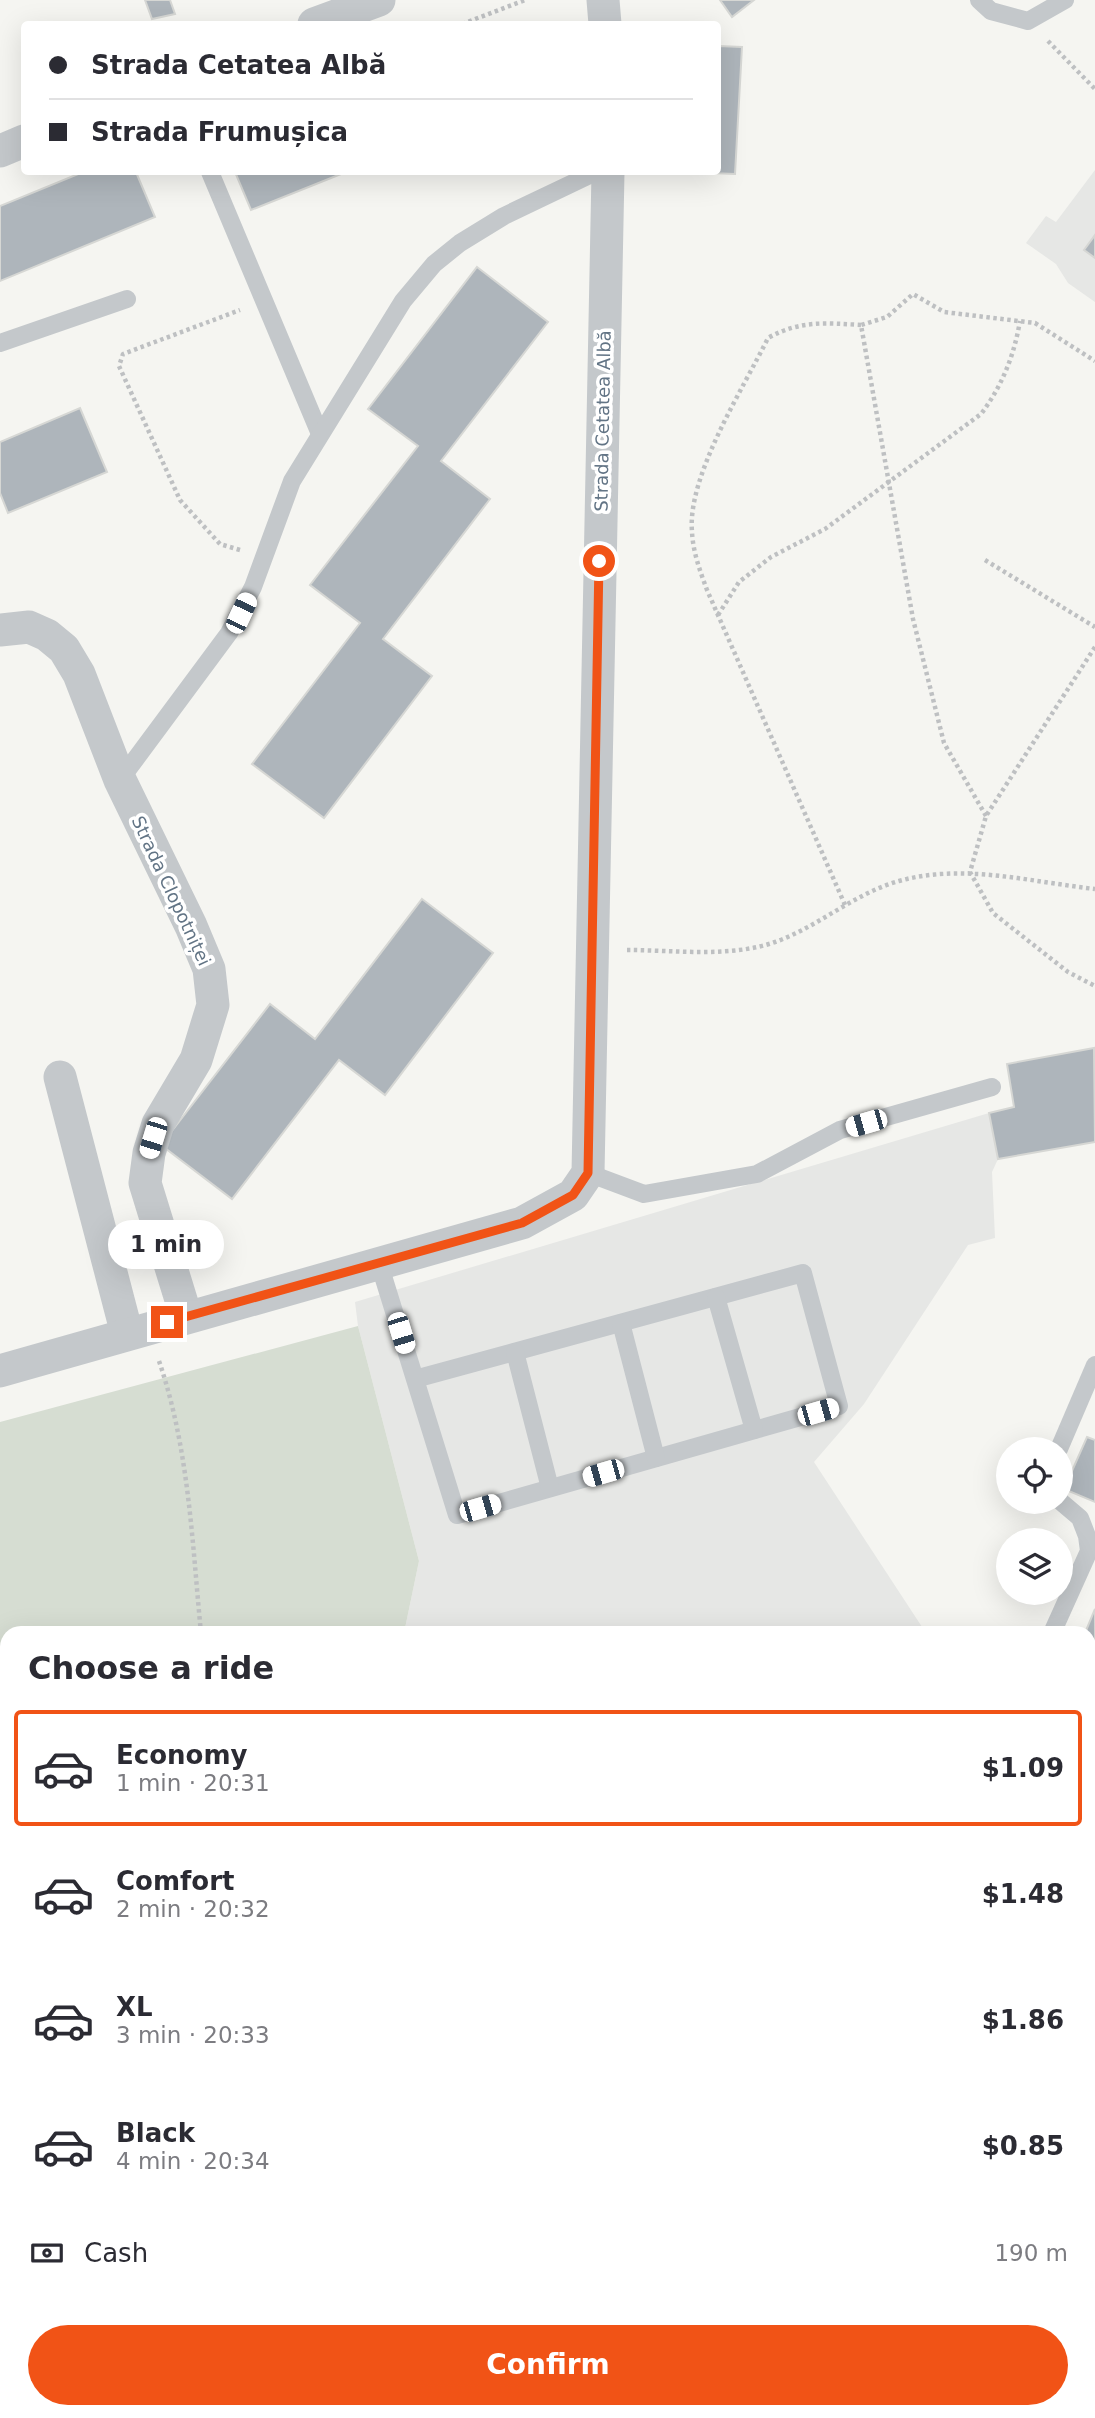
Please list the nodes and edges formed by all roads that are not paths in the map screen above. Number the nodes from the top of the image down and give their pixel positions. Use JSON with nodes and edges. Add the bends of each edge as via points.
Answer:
{"nodes":[{"id":1,"x":379,"y":0,"type":"edge"},
{"id":2,"x":603,"y":0,"type":"edge"},
{"id":3,"x":979,"y":0,"type":"edge"},
{"id":4,"x":1065,"y":0,"type":"edge"},
{"id":5,"x":322,"y":21,"type":"edge"},
{"id":6,"x":605,"y":21,"type":"edge"},
{"id":7,"x":21,"y":142,"type":"edge"},
{"id":8,"x":0,"y":151,"type":"edge"},
{"id":9,"x":211,"y":175,"type":"edge"},
{"id":10,"x":590,"y":175,"type":"edge"},
{"id":11,"x":608,"y":175,"type":"edge"},
{"id":12,"x":127,"y":299,"type":"dead end"},
{"id":13,"x":0,"y":343,"type":"edge"},
{"id":14,"x":320,"y":433,"type":"junction"},
{"id":15,"x":0,"y":630,"type":"edge"},
{"id":16,"x":120,"y":780,"type":"junction"},
{"id":17,"x":60,"y":1077,"type":"dead end"},
{"id":18,"x":992,"y":1087,"type":"dead end"},
{"id":19,"x":588,"y":1173,"type":"junction"},
{"id":20,"x":379,"y":1263,"type":"junction"},
{"id":21,"x":716,"y":1297,"type":"junction"},
{"id":22,"x":186,"y":1316,"type":"junction"},
{"id":23,"x":621,"y":1323,"type":"junction"},
{"id":24,"x":137,"y":1331,"type":"junction"},
{"id":25,"x":514,"y":1352,"type":"junction"},
{"id":26,"x":1095,"y":1365,"type":"edge"},
{"id":27,"x":0,"y":1371,"type":"edge"},
{"id":28,"x":415,"y":1379,"type":"junction"},
{"id":29,"x":754,"y":1430,"type":"junction"},
{"id":30,"x":1064,"y":1437,"type":"edge"},
{"id":31,"x":656,"y":1458,"type":"junction"},
{"id":32,"x":550,"y":1488,"type":"junction"},
{"id":33,"x":1073,"y":1512,"type":"edge"},
{"id":34,"x":1055,"y":1626,"type":"edge"}],
"edges":[{"from":1,"to":5,"type":"street"},
{"from":2,"to":6,"type":"street"},
{"from":3,"to":4,"type":"lane","via":[[991,11],[1028,21]]},
{"from":7,"to":8,"type":"street"},
{"from":9,"to":14,"type":"lane"},
{"from":10,"to":14,"type":"lane","via":[[504,216],[434,264],[403,301]]},
{"from":11,"to":19,"type":"street","name":"Strada Cetatea Albă"},
{"from":12,"to":13,"type":"lane"},
{"from":14,"to":16,"type":"lane","via":[[292,481],[253,587],[229,633]]},
{"from":15,"to":16,"type":"street","name":"Strada Clopotniței","via":[[29,627],[64,649],[79,674]]},
{"from":16,"to":22,"type":"street","name":"Strada Clopotniței","via":[[209,969],[213,1005],[196,1060],[158,1124],[145,1183]]},
{"from":17,"to":24,"type":"street"},
{"from":18,"to":19,"type":"lane","via":[[840,1130],[757,1174],[644,1194]]},
{"from":19,"to":20,"type":"street","via":[[573,1195],[522,1223]]},
{"from":20,"to":22,"type":"street"},
{"from":20,"to":28,"type":"lane"},
{"from":21,"to":23,"type":"lane"},
{"from":21,"to":29,"type":"lane"},
{"from":21,"to":29,"type":"lane","via":[[803,1273],[839,1406]]},
{"from":22,"to":24,"type":"street"},
{"from":23,"to":25,"type":"lane"},
{"from":23,"to":31,"type":"lane"},
{"from":24,"to":27,"type":"street"},
{"from":25,"to":28,"type":"lane"},
{"from":25,"to":32,"type":"lane"},
{"from":26,"to":30,"type":"lane"},
{"from":28,"to":32,"type":"lane","via":[[457,1515]]},
{"from":29,"to":31,"type":"lane"},
{"from":31,"to":32,"type":"lane"},
{"from":33,"to":34,"type":"lane","via":[[1087,1536],[1088,1551]]}]}
